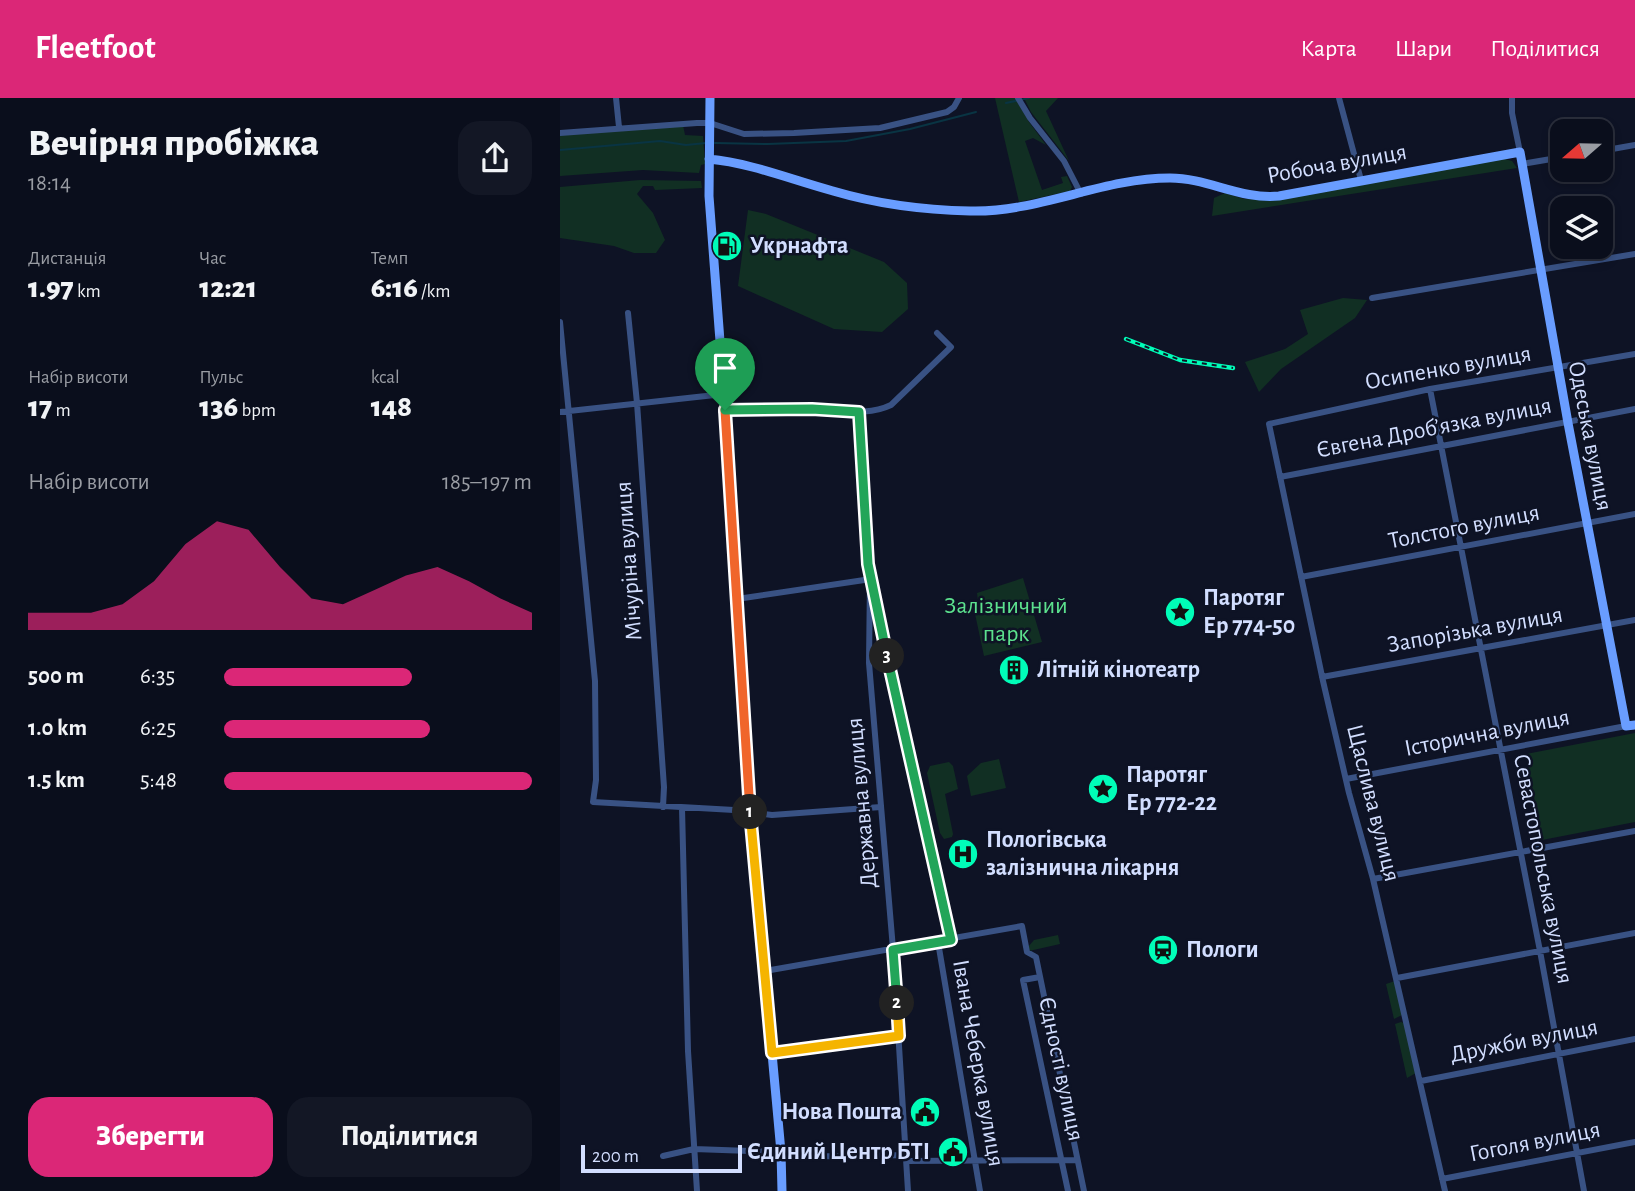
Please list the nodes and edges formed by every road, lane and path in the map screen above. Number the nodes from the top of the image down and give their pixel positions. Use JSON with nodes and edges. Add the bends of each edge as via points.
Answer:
{"nodes":[{"id":1,"x":617,"y":98,"type":"edge"},
{"id":2,"x":710,"y":98,"type":"edge"},
{"id":3,"x":958,"y":98,"type":"edge"},
{"id":4,"x":1018,"y":98,"type":"edge"},
{"id":5,"x":1339,"y":98,"type":"edge"},
{"id":6,"x":1512,"y":98,"type":"edge"},
{"id":7,"x":710,"y":122,"type":"junction"},
{"id":8,"x":619,"y":127,"type":"junction"},
{"id":9,"x":560,"y":133,"type":"edge"},
{"id":10,"x":1635,"y":145,"type":"edge"},
{"id":11,"x":1614,"y":149,"type":"edge"},
{"id":12,"x":1520,"y":152,"type":"junction"},
{"id":13,"x":709,"y":159,"type":"junction"},
{"id":14,"x":1550,"y":159,"type":"edge"},
{"id":15,"x":1522,"y":164,"type":"junction"},
{"id":16,"x":1361,"y":180,"type":"junction"},
{"id":17,"x":1081,"y":194,"type":"junction"},
{"id":18,"x":1635,"y":254,"type":"edge"},
{"id":19,"x":1541,"y":269,"type":"junction"},
{"id":20,"x":1372,"y":298,"type":"dead end"},
{"id":21,"x":628,"y":313,"type":"dead end"},
{"id":22,"x":560,"y":321,"type":"edge"},
{"id":23,"x":937,"y":333,"type":"dead end"},
{"id":24,"x":1635,"y":354,"type":"edge"},
{"id":25,"x":1558,"y":368,"type":"junction"},
{"id":26,"x":1430,"y":389,"type":"junction"},
{"id":27,"x":724,"y":394,"type":"junction"},
{"id":28,"x":637,"y":403,"type":"junction"},
{"id":29,"x":1635,"y":409,"type":"edge"},
{"id":30,"x":725,"y":410,"type":"junction"},
{"id":31,"x":564,"y":411,"type":"edge"},
{"id":32,"x":859,"y":412,"type":"junction"},
{"id":33,"x":1568,"y":423,"type":"junction"},
{"id":34,"x":1269,"y":424,"type":"joint"},
{"id":35,"x":1441,"y":446,"type":"junction"},
{"id":36,"x":1280,"y":477,"type":"junction"},
{"id":37,"x":1635,"y":514,"type":"edge"},
{"id":38,"x":1587,"y":523,"type":"junction"},
{"id":39,"x":1462,"y":547,"type":"junction"},
{"id":40,"x":870,"y":578,"type":"junction"},
{"id":41,"x":1301,"y":578,"type":"junction"},
{"id":42,"x":737,"y":599,"type":"junction"},
{"id":43,"x":1635,"y":620,"type":"edge"},
{"id":44,"x":1606,"y":625,"type":"junction"},
{"id":45,"x":1482,"y":649,"type":"junction"},
{"id":46,"x":1322,"y":677,"type":"junction"},
{"id":47,"x":1631,"y":726,"type":"edge"},
{"id":48,"x":1501,"y":750,"type":"junction"},
{"id":49,"x":1346,"y":779,"type":"junction"},
{"id":50,"x":663,"y":807,"type":"junction"},
{"id":51,"x":881,"y":807,"type":"junction"},
{"id":52,"x":681,"y":808,"type":"junction"},
{"id":53,"x":750,"y":812,"type":"junction"},
{"id":54,"x":1635,"y":831,"type":"edge"},
{"id":55,"x":1520,"y":851,"type":"junction"},
{"id":56,"x":1374,"y":879,"type":"junction"},
{"id":57,"x":1635,"y":933,"type":"edge"},
{"id":58,"x":951,"y":940,"type":"junction"},
{"id":59,"x":938,"y":942,"type":"junction"},
{"id":60,"x":893,"y":950,"type":"junction"},
{"id":61,"x":1540,"y":951,"type":"junction"},
{"id":62,"x":765,"y":971,"type":"junction"},
{"id":63,"x":1040,"y":977,"type":"junction"},
{"id":64,"x":1397,"y":978,"type":"junction"},
{"id":65,"x":899,"y":1036,"type":"junction"},
{"id":66,"x":1635,"y":1039,"type":"edge"},
{"id":67,"x":772,"y":1053,"type":"junction"},
{"id":68,"x":1558,"y":1054,"type":"junction"},
{"id":69,"x":1421,"y":1080,"type":"junction"},
{"id":70,"x":1635,"y":1142,"type":"edge"},
{"id":71,"x":694,"y":1149,"type":"junction"},
{"id":72,"x":1577,"y":1154,"type":"junction"},
{"id":73,"x":781,"y":1155,"type":"junction"},
{"id":74,"x":663,"y":1156,"type":"dead end"},
{"id":75,"x":906,"y":1158,"type":"junction"},
{"id":76,"x":1061,"y":1160,"type":"junction"},
{"id":77,"x":1077,"y":1160,"type":"junction"},
{"id":78,"x":975,"y":1161,"type":"junction"},
{"id":79,"x":1443,"y":1179,"type":"junction"},
{"id":80,"x":697,"y":1191,"type":"edge"},
{"id":81,"x":782,"y":1191,"type":"edge"},
{"id":82,"x":908,"y":1191,"type":"edge"},
{"id":83,"x":980,"y":1191,"type":"edge"},
{"id":84,"x":1068,"y":1191,"type":"edge"},
{"id":85,"x":1084,"y":1191,"type":"edge"},
{"id":86,"x":1445,"y":1191,"type":"edge"},
{"id":87,"x":1584,"y":1191,"type":"edge"}],
"edges":[{"from":1,"to":8,"type":"street"},
{"from":2,"to":7,"type":"street"},
{"from":3,"to":7,"type":"street","via":[[947,112],[880,128],[744,134]]},
{"from":4,"to":17,"type":"street","via":[[1064,161]]},
{"from":5,"to":16,"type":"street"},
{"from":6,"to":12,"type":"street"},
{"from":7,"to":8,"type":"street"},
{"from":7,"to":13,"type":"street"},
{"from":8,"to":9,"type":"street"},
{"from":10,"to":11,"type":"street"},
{"from":12,"to":15,"type":"street","name":"Одеська вулиця"},
{"from":12,"to":16,"type":"street","name":"Робоча вулиця"},
{"from":13,"to":17,"type":"street","name":"Робоча вулиця","via":[[871,201],[952,211],[997,211]]},
{"from":13,"to":27,"type":"street"},
{"from":14,"to":15,"type":"street"},
{"from":15,"to":19,"type":"street","name":"Одеська вулиця"},
{"from":16,"to":17,"type":"street","name":"Робоча вулиця","via":[[1266,197],[1178,178]]},
{"from":18,"to":19,"type":"street"},
{"from":19,"to":20,"type":"street"},
{"from":19,"to":25,"type":"street","name":"Одеська вулиця"},
{"from":21,"to":28,"type":"street","name":"Мічуріна вулиця"},
{"from":22,"to":31,"type":"street"},
{"from":23,"to":32,"type":"street","via":[[951,347],[891,405]]},
{"from":24,"to":25,"type":"street","name":"Осипенко вулиця"},
{"from":25,"to":26,"type":"street","name":"Осипенко вулиця"},
{"from":25,"to":33,"type":"street","name":"Одеська вулиця"},
{"from":26,"to":34,"type":"street","name":"Осипенко вулиця"},
{"from":26,"to":35,"type":"street","name":"Севастопольська вулиця"},
{"from":27,"to":28,"type":"street"},
{"from":27,"to":30,"type":"street"},
{"from":28,"to":31,"type":"street"},
{"from":28,"to":50,"type":"street","name":"Мічуріна вулиця"},
{"from":29,"to":33,"type":"street","name":"Євгена Дроб’язка вулиця"},
{"from":30,"to":32,"type":"street"},
{"from":30,"to":42,"type":"street"},
{"from":31,"to":50,"type":"street","via":[[595,681],[593,802]]},
{"from":32,"to":40,"type":"street","name":"Державна вулиця"},
{"from":33,"to":35,"type":"street","name":"Євгена Дроб’язка вулиця"},
{"from":33,"to":38,"type":"street","name":"Одеська вулиця"},
{"from":34,"to":36,"type":"street","name":"Щаслива вулиця"},
{"from":35,"to":36,"type":"street","name":"Євгена Дроб’язка вулиця"},
{"from":35,"to":39,"type":"street","name":"Севастопольська вулиця"},
{"from":36,"to":41,"type":"street","name":"Щаслива вулиця"},
{"from":37,"to":38,"type":"street","name":"Толстого вулиця"},
{"from":38,"to":39,"type":"street","name":"Толстого вулиця"},
{"from":38,"to":44,"type":"street","name":"Одеська вулиця"},
{"from":39,"to":41,"type":"street","name":"Толстого вулиця"},
{"from":39,"to":45,"type":"street","name":"Севастопольська вулиця"},
{"from":40,"to":42,"type":"street"},
{"from":40,"to":51,"type":"street","name":"Державна вулиця","via":[[869,656]]},
{"from":40,"to":58,"type":"street","name":"Івана Чеберка вулиця"},
{"from":41,"to":46,"type":"street","name":"Щаслива вулиця"},
{"from":42,"to":53,"type":"street"},
{"from":43,"to":44,"type":"street","name":"Запорізька вулиця"},
{"from":44,"to":45,"type":"street","name":"Запорізька вулиця"},
{"from":44,"to":47,"type":"street","name":"Одеська вулиця"},
{"from":45,"to":46,"type":"street","name":"Запорізька вулиця"},
{"from":45,"to":48,"type":"street","name":"Севастопольська вулиця"},
{"from":46,"to":49,"type":"street","name":"Щаслива вулиця"},
{"from":47,"to":48,"type":"street","name":"Історична вулиця"},
{"from":48,"to":49,"type":"street","name":"Історична вулиця"},
{"from":48,"to":55,"type":"street","name":"Севастопольська вулиця"},
{"from":49,"to":56,"type":"street","name":"Щаслива вулиця"},
{"from":50,"to":52,"type":"street"},
{"from":51,"to":53,"type":"street","via":[[772,816]]},
{"from":51,"to":60,"type":"street","name":"Державна вулиця"},
{"from":52,"to":53,"type":"street"},
{"from":52,"to":71,"type":"street"},
{"from":53,"to":62,"type":"street"},
{"from":54,"to":55,"type":"street"},
{"from":55,"to":56,"type":"street"},
{"from":55,"to":61,"type":"street","name":"Севастопольська вулиця"},
{"from":56,"to":64,"type":"street","name":"Щаслива вулиця"},
{"from":57,"to":61,"type":"street"},
{"from":58,"to":59,"type":"street"},
{"from":58,"to":63,"type":"street","via":[[1022,926],[1027,952],[1036,957]]},
{"from":59,"to":60,"type":"street"},
{"from":59,"to":78,"type":"street","name":"Івана Чеберка вулиця"},
{"from":60,"to":62,"type":"street"},
{"from":60,"to":65,"type":"street","name":"Державна вулиця"},
{"from":61,"to":64,"type":"street"},
{"from":61,"to":68,"type":"street","name":"Севастопольська вулиця"},
{"from":62,"to":67,"type":"street"},
{"from":63,"to":76,"type":"street","name":"Єдності вулиця","via":[[1023,980]]},
{"from":63,"to":77,"type":"street","name":"Єдності вулиця"},
{"from":64,"to":69,"type":"street","name":"Щаслива вулиця"},
{"from":65,"to":67,"type":"street"},
{"from":65,"to":75,"type":"street","name":"Державна вулиця"},
{"from":66,"to":68,"type":"street","name":"Дружби вулиця"},
{"from":67,"to":73,"type":"street"},
{"from":68,"to":69,"type":"street","name":"Дружби вулиця"},
{"from":68,"to":72,"type":"street","name":"Севастопольська вулиця"},
{"from":69,"to":79,"type":"street","name":"Щаслива вулиця"},
{"from":70,"to":72,"type":"street","name":"Гоголя вулиця"},
{"from":71,"to":73,"type":"street"},
{"from":71,"to":74,"type":"street"},
{"from":71,"to":80,"type":"street"},
{"from":72,"to":79,"type":"street","name":"Гоголя вулиця"},
{"from":72,"to":87,"type":"street","name":"Севастопольська вулиця"},
{"from":73,"to":75,"type":"street"},
{"from":73,"to":81,"type":"street"},
{"from":75,"to":78,"type":"street"},
{"from":75,"to":82,"type":"street","name":"Державна вулиця"},
{"from":76,"to":77,"type":"street"},
{"from":76,"to":78,"type":"street"},
{"from":76,"to":84,"type":"street","name":"Єдності вулиця"},
{"from":77,"to":85,"type":"street","name":"Єдності вулиця"},
{"from":78,"to":83,"type":"street","name":"Івана Чеберка вулиця"},
{"from":79,"to":86,"type":"street","name":"Щаслива вулиця"}]}
